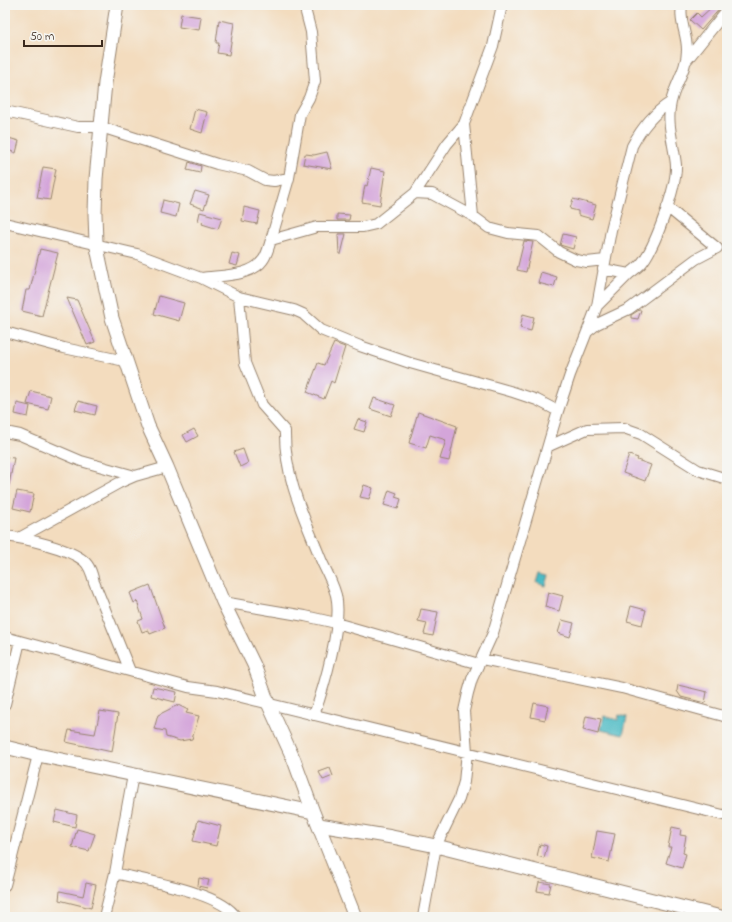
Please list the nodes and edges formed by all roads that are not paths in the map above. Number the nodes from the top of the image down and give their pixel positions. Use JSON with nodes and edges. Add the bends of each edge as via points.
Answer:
{"nodes":[{"id":1,"x":117,"y":5,"type":"edge"},
{"id":2,"x":304,"y":5,"type":"edge"},
{"id":3,"x":502,"y":5,"type":"edge"},
{"id":4,"x":682,"y":5,"type":"edge"},
{"id":5,"x":727,"y":10,"type":"edge"},
{"id":6,"x":686,"y":61,"type":"junction"},
{"id":7,"x":671,"y":102,"type":"junction"},
{"id":8,"x":5,"y":112,"type":"edge"},
{"id":9,"x":464,"y":124,"type":"junction"},
{"id":10,"x":101,"y":127,"type":"junction"},
{"id":11,"x":289,"y":178,"type":"junction"},
{"id":12,"x":415,"y":193,"type":"junction"},
{"id":13,"x":667,"y":207,"type":"junction"},
{"id":14,"x":473,"y":216,"type":"junction"},
{"id":15,"x":5,"y":223,"type":"edge"},
{"id":16,"x":271,"y":240,"type":"junction"},
{"id":17,"x":96,"y":243,"type":"junction"},
{"id":18,"x":727,"y":244,"type":"edge"},
{"id":19,"x":717,"y":248,"type":"junction"},
{"id":20,"x":604,"y":265,"type":"junction"},
{"id":21,"x":629,"y":274,"type":"junction"},
{"id":22,"x":201,"y":278,"type":"junction"},
{"id":23,"x":239,"y":297,"type":"junction"},
{"id":24,"x":597,"y":306,"type":"junction"},
{"id":25,"x":5,"y":332,"type":"edge"},
{"id":26,"x":587,"y":332,"type":"junction"},
{"id":27,"x":125,"y":361,"type":"junction"},
{"id":28,"x":558,"y":411,"type":"junction"},
{"id":29,"x":5,"y":432,"type":"edge"},
{"id":30,"x":549,"y":446,"type":"junction"},
{"id":31,"x":167,"y":466,"type":"junction"},
{"id":32,"x":135,"y":476,"type":"junction"},
{"id":33,"x":727,"y":479,"type":"edge"},
{"id":34,"x":5,"y":536,"type":"edge"},
{"id":35,"x":21,"y":537,"type":"junction"},
{"id":36,"x":223,"y":602,"type":"junction"},
{"id":37,"x":336,"y":623,"type":"junction"},
{"id":38,"x":5,"y":637,"type":"edge"},
{"id":39,"x":20,"y":642,"type":"junction"},
{"id":40,"x":480,"y":661,"type":"junction"},
{"id":41,"x":130,"y":671,"type":"junction"},
{"id":42,"x":268,"y":703,"type":"junction"},
{"id":43,"x":5,"y":704,"type":"edge"},
{"id":44,"x":314,"y":715,"type":"junction"},
{"id":45,"x":727,"y":716,"type":"edge"},
{"id":46,"x":5,"y":747,"type":"edge"},
{"id":47,"x":467,"y":752,"type":"junction"},
{"id":48,"x":38,"y":755,"type":"junction"},
{"id":49,"x":133,"y":775,"type":"junction"},
{"id":50,"x":313,"y":812,"type":"junction"},
{"id":51,"x":727,"y":816,"type":"edge"},
{"id":52,"x":319,"y":825,"type":"junction"},
{"id":53,"x":10,"y":846,"type":"edge"},
{"id":54,"x":436,"y":846,"type":"junction"},
{"id":55,"x":116,"y":873,"type":"junction"},
{"id":56,"x":5,"y":885,"type":"edge"},
{"id":57,"x":424,"y":916,"type":"edge"},
{"id":58,"x":104,"y":917,"type":"edge"},
{"id":59,"x":236,"y":917,"type":"edge"},
{"id":60,"x":355,"y":917,"type":"edge"},
{"id":61,"x":721,"y":917,"type":"edge"}],
"edges":[{"from":1,"to":10,"type":"street"},
{"from":2,"to":11,"type":"street","via":[[311,32],[315,81],[300,114]]},
{"from":3,"to":9,"type":"street","via":[[493,46]]},
{"from":4,"to":6,"type":"street","via":[[680,16],[687,43]]},
{"from":5,"to":6,"type":"street"},
{"from":6,"to":7,"type":"street"},
{"from":7,"to":13,"type":"street","via":[[671,139],[676,167]]},
{"from":7,"to":20,"type":"street","via":[[651,118],[632,146]]},
{"from":8,"to":10,"type":"street","via":[[78,127]]},
{"from":9,"to":12,"type":"street","via":[[447,144]]},
{"from":9,"to":14,"type":"street"},
{"from":10,"to":11,"type":"street","via":[[217,164],[248,171],[265,180]]},
{"from":10,"to":17,"type":"street","via":[[96,179]]},
{"from":11,"to":16,"type":"street"},
{"from":12,"to":14,"type":"street","via":[[432,194]]},
{"from":12,"to":16,"type":"street","via":[[376,224],[363,227],[317,227]]},
{"from":13,"to":19,"type":"street"},
{"from":13,"to":21,"type":"street","via":[[651,248],[641,264]]},
{"from":14,"to":20,"type":"street","via":[[489,228],[539,236],[576,260]]},
{"from":15,"to":17,"type":"street"},
{"from":16,"to":22,"type":"street","via":[[264,260],[257,266],[237,273]]},
{"from":17,"to":22,"type":"street","via":[[137,254]]},
{"from":17,"to":27,"type":"street","via":[[112,318]]},
{"from":18,"to":19,"type":"street"},
{"from":19,"to":26,"type":"street","via":[[701,256],[629,309],[597,324]]},
{"from":20,"to":21,"type":"street"},
{"from":20,"to":24,"type":"street"},
{"from":21,"to":24,"type":"street"},
{"from":22,"to":23,"type":"street"},
{"from":23,"to":28,"type":"street","via":[[286,307],[303,314],[321,330],[334,336],[410,364],[537,400]]},
{"from":23,"to":37,"type":"street","via":[[245,363],[262,405],[285,431],[284,442],[292,487],[336,596]]},
{"from":24,"to":26,"type":"street"},
{"from":25,"to":27,"type":"street"},
{"from":26,"to":28,"type":"street"},
{"from":27,"to":31,"type":"street","via":[[148,426]]},
{"from":28,"to":30,"type":"street"},
{"from":29,"to":32,"type":"street","via":[[20,435],[81,461]]},
{"from":30,"to":33,"type":"street","via":[[587,429],[624,428],[642,434],[698,470]]},
{"from":30,"to":40,"type":"street","via":[[493,633]]},
{"from":31,"to":32,"type":"street"},
{"from":31,"to":36,"type":"street"},
{"from":32,"to":35,"type":"street"},
{"from":34,"to":35,"type":"street"},
{"from":35,"to":41,"type":"street","via":[[74,554],[85,561],[92,571],[94,582]]},
{"from":36,"to":37,"type":"street"},
{"from":36,"to":42,"type":"street","via":[[254,665]]},
{"from":37,"to":40,"type":"street"},
{"from":37,"to":44,"type":"street","via":[[326,682]]},
{"from":38,"to":39,"type":"street"},
{"from":39,"to":41,"type":"street"},
{"from":39,"to":43,"type":"street"},
{"from":40,"to":45,"type":"street","via":[[622,688]]},
{"from":40,"to":47,"type":"street","via":[[472,679],[464,711]]},
{"from":41,"to":42,"type":"street","via":[[188,687]]},
{"from":42,"to":44,"type":"street"},
{"from":42,"to":50,"type":"street","via":[[294,760]]},
{"from":44,"to":47,"type":"street"},
{"from":46,"to":48,"type":"street"},
{"from":47,"to":51,"type":"street"},
{"from":47,"to":54,"type":"street","via":[[464,782],[459,799]]},
{"from":48,"to":49,"type":"street"},
{"from":48,"to":53,"type":"street"},
{"from":49,"to":50,"type":"street"},
{"from":49,"to":55,"type":"street"},
{"from":50,"to":52,"type":"street"},
{"from":52,"to":54,"type":"street"},
{"from":52,"to":60,"type":"street"},
{"from":53,"to":56,"type":"street"},
{"from":54,"to":57,"type":"street"},
{"from":54,"to":61,"type":"street"},
{"from":55,"to":58,"type":"street"},
{"from":55,"to":59,"type":"street","via":[[204,895],[221,902],[233,911]]}]}
